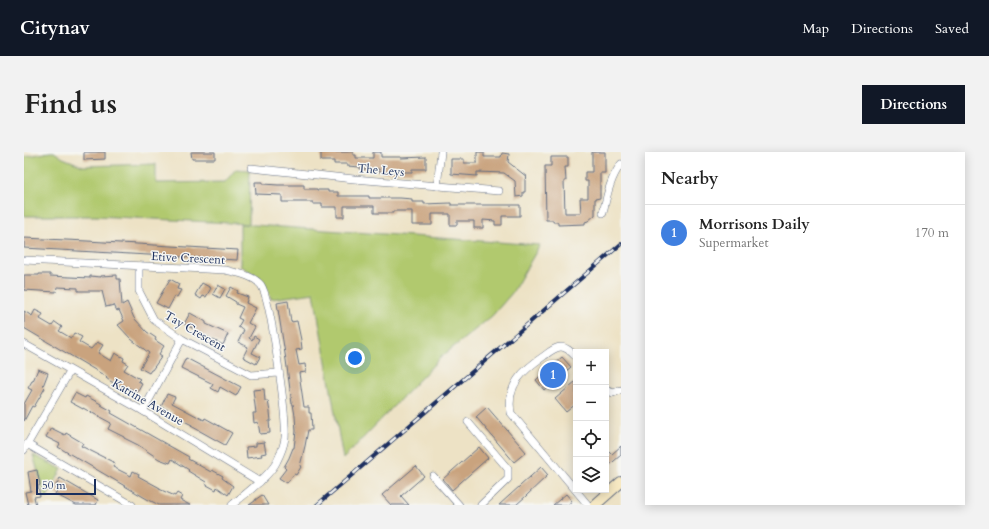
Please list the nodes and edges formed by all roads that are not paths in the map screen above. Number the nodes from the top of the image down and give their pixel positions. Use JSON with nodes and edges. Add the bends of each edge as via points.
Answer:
{"nodes":[{"id":1,"x":440,"y":152,"type":"edge"},
{"id":2,"x":621,"y":164,"type":"edge"},
{"id":3,"x":251,"y":168,"type":"dead end"},
{"id":4,"x":437,"y":186,"type":"junction"},
{"id":5,"x":499,"y":191,"type":"dead end"},
{"id":6,"x":603,"y":213,"type":"dead end"},
{"id":7,"x":24,"y":260,"type":"edge"},
{"id":8,"x":139,"y":266,"type":"junction"},
{"id":9,"x":182,"y":339,"type":"junction"},
{"id":10,"x":24,"y":344,"type":"edge"},
{"id":11,"x":573,"y":354,"type":"edge"},
{"id":12,"x":70,"y":371,"type":"junction"},
{"id":13,"x":279,"y":372,"type":"junction"},
{"id":14,"x":621,"y":390,"type":"edge"},
{"id":15,"x":609,"y":391,"type":"edge"},
{"id":16,"x":143,"y":411,"type":"junction"},
{"id":17,"x":468,"y":422,"type":"dead end"},
{"id":18,"x":26,"y":447,"type":"edge"},
{"id":19,"x":433,"y":476,"type":"dead end"},
{"id":20,"x":260,"y":482,"type":"junction"},
{"id":21,"x":621,"y":482,"type":"edge"},
{"id":22,"x":132,"y":505,"type":"edge"},
{"id":23,"x":232,"y":505,"type":"edge"},
{"id":24,"x":459,"y":505,"type":"edge"},
{"id":25,"x":481,"y":505,"type":"edge"},
{"id":26,"x":588,"y":505,"type":"edge"},
{"id":27,"x":595,"y":505,"type":"edge"}],
"edges":[{"from":1,"to":4,"type":"street"},
{"from":2,"to":6,"type":"street","via":[[608,188]]},
{"from":3,"to":4,"type":"street","name":"The Leys"},
{"from":4,"to":5,"type":"street","name":"The Leys"},
{"from":7,"to":8,"type":"street","name":"Etive Crescent"},
{"from":8,"to":9,"type":"street","name":"Tay Crescent","via":[[139,291],[154,320]]},
{"from":8,"to":13,"type":"street","name":"Etive Crescent","via":[[225,270],[249,277],[261,285],[268,307]]},
{"from":9,"to":13,"type":"street","name":"Tay Crescent","via":[[251,375]]},
{"from":9,"to":16,"type":"street"},
{"from":10,"to":12,"type":"street","name":"Katrine Avenue"},
{"from":11,"to":26,"type":"street","via":[[561,347],[555,348],[538,360],[517,378],[509,403],[511,413]]},
{"from":12,"to":16,"type":"street","name":"Katrine Avenue"},
{"from":12,"to":18,"type":"street"},
{"from":13,"to":20,"type":"street","name":"Etive Crescent","via":[[285,438],[277,463]]},
{"from":14,"to":15,"type":"street","via":[[613,393]]},
{"from":16,"to":20,"type":"street","name":"Katrine Avenue"},
{"from":17,"to":25,"type":"street","via":[[508,469],[508,479]]},
{"from":18,"to":22,"type":"street"},
{"from":19,"to":24,"type":"street"},
{"from":20,"to":23,"type":"street","name":"Etive Crescent"},
{"from":21,"to":27,"type":"street"}]}
